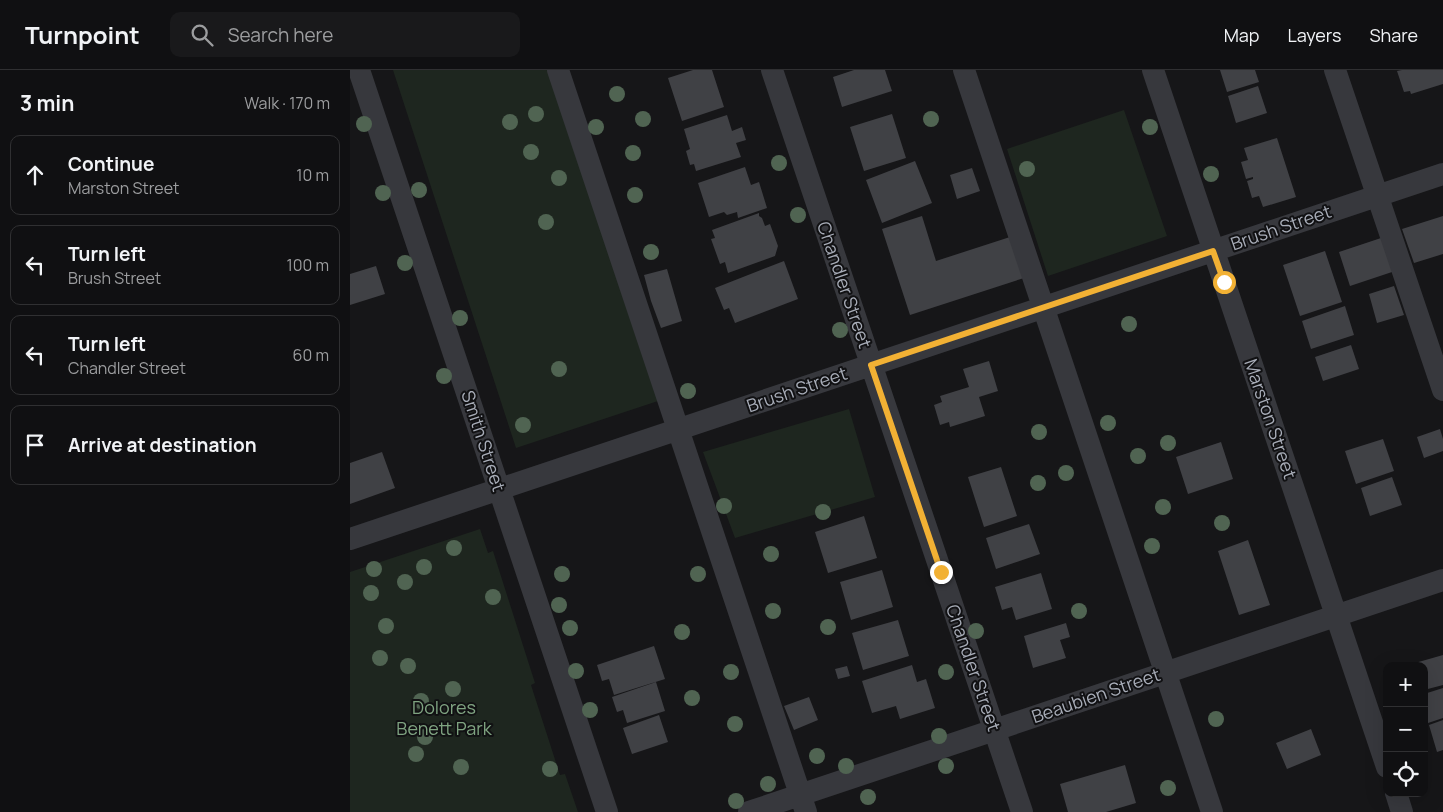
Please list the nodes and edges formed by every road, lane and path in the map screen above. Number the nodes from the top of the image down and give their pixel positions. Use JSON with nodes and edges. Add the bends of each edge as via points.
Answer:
{"nodes":[{"id":1,"x":359,"y":70,"type":"edge"},
{"id":2,"x":558,"y":70,"type":"edge"},
{"id":3,"x":772,"y":70,"type":"edge"},
{"id":4,"x":964,"y":70,"type":"edge"},
{"id":5,"x":1153,"y":70,"type":"edge"},
{"id":6,"x":1335,"y":70,"type":"edge"},
{"id":7,"x":1443,"y":174,"type":"edge"},
{"id":8,"x":1377,"y":196,"type":"junction"},
{"id":9,"x":1213,"y":251,"type":"junction"},
{"id":10,"x":1043,"y":308,"type":"junction"},
{"id":11,"x":871,"y":365,"type":"junction"},
{"id":12,"x":1443,"y":390,"type":"edge"},
{"id":13,"x":679,"y":430,"type":"junction"},
{"id":14,"x":499,"y":490,"type":"junction"},
{"id":15,"x":350,"y":539,"type":"edge"},
{"id":16,"x":1443,"y":580,"type":"edge"},
{"id":17,"x":1336,"y":616,"type":"junction"},
{"id":18,"x":1165,"y":673,"type":"junction"},
{"id":19,"x":994,"y":730,"type":"junction"},
{"id":20,"x":1383,"y":755,"type":"edge"},
{"id":21,"x":1397,"y":797,"type":"edge"},
{"id":22,"x":803,"y":803,"type":"edge"},
{"id":23,"x":607,"y":812,"type":"edge"},
{"id":24,"x":749,"y":812,"type":"edge"},
{"id":25,"x":1022,"y":812,"type":"edge"},
{"id":26,"x":1212,"y":812,"type":"edge"},
{"id":27,"x":1402,"y":812,"type":"edge"}],
"edges":[{"from":1,"to":14,"type":"street","name":"Smith Street"},
{"from":2,"to":13,"type":"street"},
{"from":3,"to":11,"type":"street","name":"Chandler Street"},
{"from":4,"to":10,"type":"street"},
{"from":5,"to":9,"type":"street","name":"Marston Street"},
{"from":6,"to":8,"type":"street"},
{"from":7,"to":8,"type":"street","name":"Brush Street"},
{"from":8,"to":9,"type":"street","name":"Brush Street"},
{"from":8,"to":12,"type":"street"},
{"from":9,"to":10,"type":"street","name":"Brush Street"},
{"from":9,"to":17,"type":"street","name":"Marston Street"},
{"from":10,"to":11,"type":"street","name":"Brush Street"},
{"from":10,"to":18,"type":"street"},
{"from":11,"to":13,"type":"street","name":"Brush Street"},
{"from":11,"to":19,"type":"street","name":"Chandler Street"},
{"from":13,"to":14,"type":"street","name":"Brush Street"},
{"from":13,"to":22,"type":"street"},
{"from":14,"to":15,"type":"street","name":"Brush Street"},
{"from":14,"to":23,"type":"street","name":"Smith Street"},
{"from":16,"to":17,"type":"street","name":"Beaubien Street"},
{"from":17,"to":18,"type":"street","name":"Beaubien Street"},
{"from":17,"to":20,"type":"street","name":"Marston Street"},
{"from":18,"to":19,"type":"street","name":"Beaubien Street"},
{"from":18,"to":26,"type":"street"},
{"from":19,"to":22,"type":"street","name":"Beaubien Street"},
{"from":19,"to":25,"type":"street","name":"Chandler Street"},
{"from":21,"to":27,"type":"street"},
{"from":22,"to":24,"type":"street","name":"Beaubien Street"}]}
